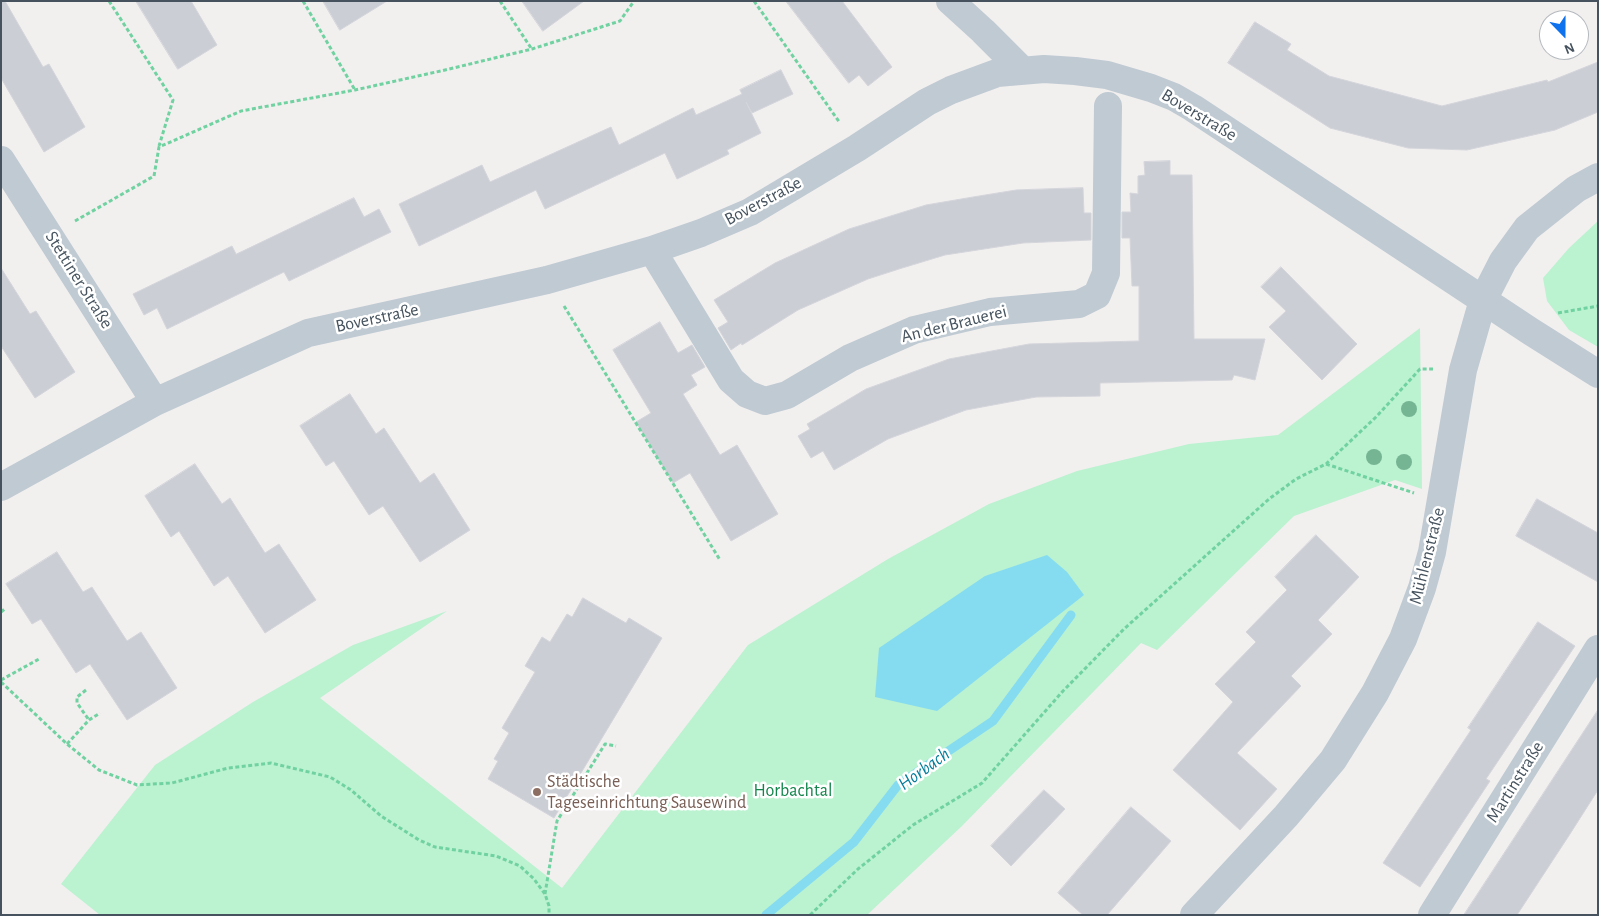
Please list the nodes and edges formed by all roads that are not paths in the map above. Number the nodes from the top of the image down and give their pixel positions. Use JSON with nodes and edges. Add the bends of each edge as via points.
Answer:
{"nodes":[{"id":1,"x":950,"y":1,"type":"edge"},
{"id":2,"x":1022,"y":70,"type":"junction"},
{"id":3,"x":1108,"y":106,"type":"dead end"},
{"id":4,"x":1,"y":160,"type":"edge"},
{"id":5,"x":1598,"y":177,"type":"edge"},
{"id":6,"x":652,"y":250,"type":"junction"},
{"id":7,"x":1483,"y":300,"type":"junction"},
{"id":8,"x":1598,"y":374,"type":"edge"},
{"id":9,"x":155,"y":402,"type":"junction"},
{"id":10,"x":1,"y":487,"type":"edge"},
{"id":11,"x":1598,"y":649,"type":"edge"},
{"id":12,"x":1194,"y":915,"type":"edge"},
{"id":13,"x":1432,"y":915,"type":"edge"}],
"edges":[{"from":1,"to":2,"type":"street"},
{"from":2,"to":6,"type":"street","name":"Boverstraße","via":[[997,73],[951,90],[750,212]]},
{"from":2,"to":7,"type":"street","name":"Boverstraße","via":[[1075,70],[1107,75],[1174,97]]},
{"from":3,"to":6,"type":"street","name":"An der Brauerei","via":[[1106,274],[1097,295],[1078,304],[990,312],[914,330],[850,358],[787,395],[765,401],[747,394],[731,380]]},
{"from":4,"to":9,"type":"street","name":"Stettiner Straße"},
{"from":5,"to":7,"type":"street","name":"Mühlenstraße","via":[[1527,228],[1503,261]]},
{"from":6,"to":9,"type":"street","name":"Boverstraße","via":[[548,280],[308,333]]},
{"from":7,"to":8,"type":"street","name":"Boverstraße"},
{"from":7,"to":12,"type":"street","name":"Mühlenstraße","via":[[1463,370],[1432,552],[1403,639],[1375,693],[1333,760]]},
{"from":9,"to":10,"type":"street","name":"Boverstraße"},
{"from":11,"to":13,"type":"street","name":"Martinstraße"}]}
